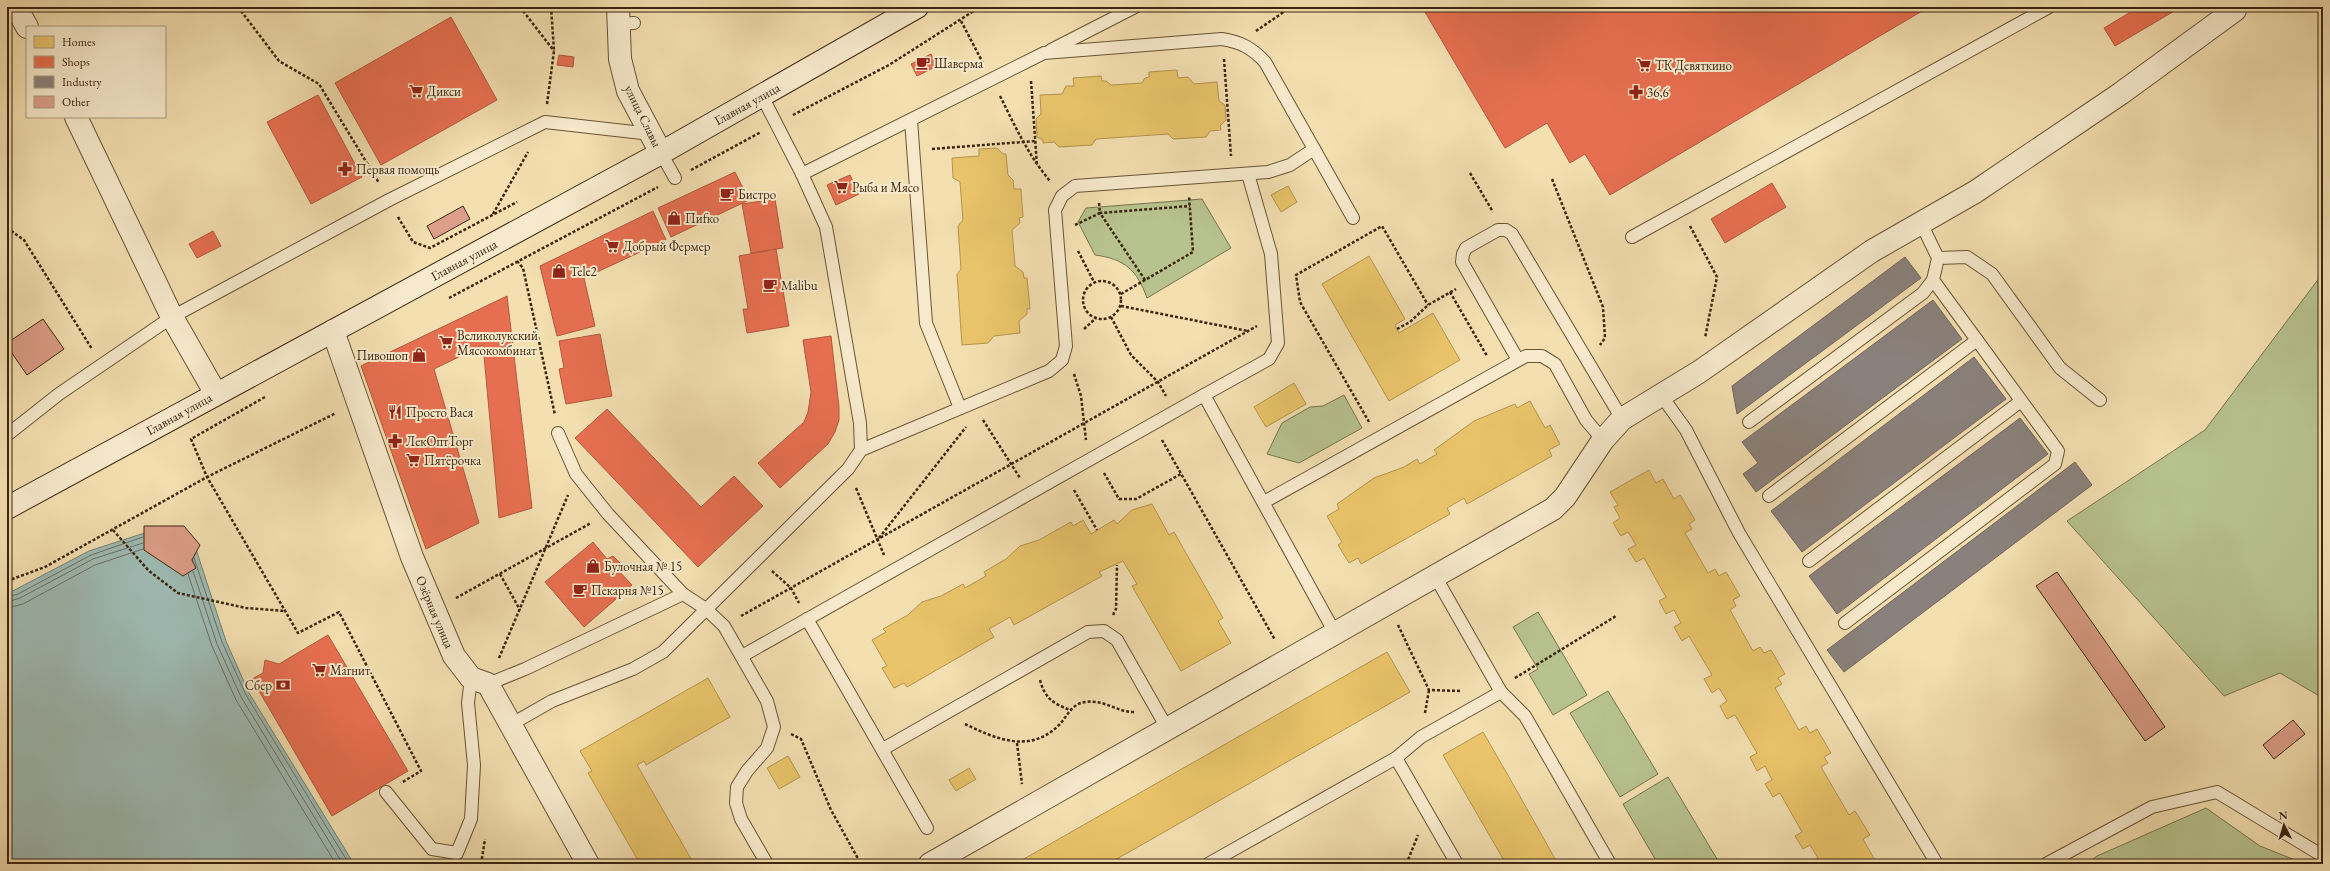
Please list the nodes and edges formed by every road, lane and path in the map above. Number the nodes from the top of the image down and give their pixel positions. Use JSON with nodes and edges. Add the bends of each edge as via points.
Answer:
{"nodes":[{"id":1,"x":16,"y":7,"type":"edge"},
{"id":2,"x":238,"y":7,"type":"edge"},
{"id":3,"x":520,"y":7,"type":"edge"},
{"id":4,"x":917,"y":7,"type":"edge"},
{"id":5,"x":980,"y":7,"type":"edge"},
{"id":6,"x":1135,"y":7,"type":"edge"},
{"id":7,"x":1291,"y":7,"type":"edge"},
{"id":8,"x":2049,"y":7,"type":"edge"},
{"id":9,"x":2235,"y":7,"type":"edge"},
{"id":10,"x":624,"y":18,"type":"edge"},
{"id":11,"x":961,"y":21,"type":"junction"},
{"id":12,"x":26,"y":26,"type":"edge"},
{"id":13,"x":1222,"y":38,"type":"junction"},
{"id":14,"x":1239,"y":42,"type":"junction"},
{"id":15,"x":554,"y":51,"type":"dead end"},
{"id":16,"x":1044,"y":53,"type":"junction"},
{"id":17,"x":1029,"y":60,"type":"junction"},
{"id":18,"x":992,"y":79,"type":"junction"},
{"id":19,"x":762,"y":96,"type":"junction"},
{"id":20,"x":76,"y":118,"type":"edge"},
{"id":21,"x":911,"y":120,"type":"junction"},
{"id":22,"x":776,"y":124,"type":"junction"},
{"id":23,"x":1035,"y":141,"type":"junction"},
{"id":24,"x":1022,"y":142,"type":"junction"},
{"id":25,"x":656,"y":143,"type":"junction"},
{"id":26,"x":1314,"y":149,"type":"junction"},
{"id":27,"x":913,"y":151,"type":"junction"},
{"id":28,"x":1037,"y":166,"type":"junction"},
{"id":29,"x":1470,"y":173,"type":"dead end"},
{"id":30,"x":802,"y":174,"type":"junction"},
{"id":31,"x":1248,"y":174,"type":"junction"},
{"id":32,"x":1232,"y":175,"type":"junction"},
{"id":33,"x":675,"y":178,"type":"junction"},
{"id":34,"x":1187,"y":178,"type":"junction"},
{"id":35,"x":1552,"y":179,"type":"dead end"},
{"id":36,"x":1098,"y":185,"type":"junction"},
{"id":37,"x":1062,"y":196,"type":"junction"},
{"id":38,"x":389,"y":200,"type":"junction"},
{"id":39,"x":1190,"y":206,"type":"junction"},
{"id":40,"x":1682,"y":210,"type":"junction"},
{"id":41,"x":1100,"y":213,"type":"junction"},
{"id":42,"x":1353,"y":218,"type":"dead end"},
{"id":43,"x":1921,"y":223,"type":"junction"},
{"id":44,"x":7,"y":228,"type":"edge"},
{"id":45,"x":1062,"y":230,"type":"junction"},
{"id":46,"x":1498,"y":230,"type":"junction"},
{"id":47,"x":1632,"y":237,"type":"dead end"},
{"id":48,"x":430,"y":248,"type":"dead end"},
{"id":49,"x":1938,"y":258,"type":"junction"},
{"id":50,"x":517,"y":262,"type":"junction"},
{"id":51,"x":1145,"y":280,"type":"junction"},
{"id":52,"x":1472,"y":280,"type":"junction"},
{"id":53,"x":1933,"y":280,"type":"junction"},
{"id":54,"x":1094,"y":282,"type":"junction"},
{"id":55,"x":1450,"y":292,"type":"junction"},
{"id":56,"x":1121,"y":294,"type":"junction"},
{"id":57,"x":442,"y":301,"type":"dead end"},
{"id":58,"x":1428,"y":305,"type":"junction"},
{"id":59,"x":1121,"y":306,"type":"junction"},
{"id":60,"x":1276,"y":314,"type":"junction"},
{"id":61,"x":172,"y":317,"type":"junction"},
{"id":62,"x":1112,"y":317,"type":"junction"},
{"id":63,"x":1397,"y":329,"type":"dead end"},
{"id":64,"x":333,"y":331,"type":"junction"},
{"id":65,"x":1249,"y":331,"type":"junction"},
{"id":66,"x":1977,"y":340,"type":"junction"},
{"id":67,"x":96,"y":355,"type":"dead end"},
{"id":68,"x":1062,"y":360,"type":"junction"},
{"id":69,"x":1518,"y":360,"type":"junction"},
{"id":70,"x":1589,"y":363,"type":"junction"},
{"id":71,"x":1496,"y":372,"type":"junction"},
{"id":72,"x":1699,"y":372,"type":"junction"},
{"id":73,"x":1158,"y":382,"type":"junction"},
{"id":74,"x":272,"y":393,"type":"dead end"},
{"id":75,"x":216,"y":394,"type":"junction"},
{"id":76,"x":1204,"y":395,"type":"junction"},
{"id":77,"x":1661,"y":395,"type":"junction"},
{"id":78,"x":2100,"y":400,"type":"dead end"},
{"id":79,"x":2021,"y":401,"type":"junction"},
{"id":80,"x":358,"y":402,"type":"junction"},
{"id":81,"x":960,"y":408,"type":"junction"},
{"id":82,"x":975,"y":408,"type":"junction"},
{"id":83,"x":1175,"y":412,"type":"junction"},
{"id":84,"x":1622,"y":419,"type":"junction"},
{"id":85,"x":1749,"y":422,"type":"dead end"},
{"id":86,"x":1084,"y":423,"type":"junction"},
{"id":87,"x":1153,"y":424,"type":"junction"},
{"id":88,"x":558,"y":433,"type":"joint"},
{"id":89,"x":7,"y":434,"type":"edge"},
{"id":90,"x":1378,"y":438,"type":"junction"},
{"id":91,"x":1603,"y":440,"type":"junction"},
{"id":92,"x":861,"y":450,"type":"junction"},
{"id":93,"x":1095,"y":457,"type":"junction"},
{"id":94,"x":1011,"y":464,"type":"junction"},
{"id":95,"x":848,"y":469,"type":"junction"},
{"id":96,"x":576,"y":474,"type":"junction"},
{"id":97,"x":1065,"y":474,"type":"junction"},
{"id":98,"x":1181,"y":474,"type":"junction"},
{"id":99,"x":207,"y":477,"type":"junction"},
{"id":100,"x":1030,"y":493,"type":"junction"},
{"id":101,"x":1769,"y":496,"type":"dead end"},
{"id":102,"x":1264,"y":502,"type":"junction"},
{"id":103,"x":7,"y":508,"type":"edge"},
{"id":104,"x":608,"y":514,"type":"junction"},
{"id":105,"x":113,"y":530,"type":"junction"},
{"id":106,"x":1097,"y":530,"type":"dead end"},
{"id":107,"x":878,"y":540,"type":"junction"},
{"id":108,"x":546,"y":548,"type":"junction"},
{"id":109,"x":758,"y":558,"type":"junction"},
{"id":110,"x":1809,"y":561,"type":"dead end"},
{"id":111,"x":1117,"y":565,"type":"dead end"},
{"id":112,"x":891,"y":572,"type":"junction"},
{"id":113,"x":500,"y":574,"type":"junction"},
{"id":114,"x":1436,"y":576,"type":"junction"},
{"id":115,"x":7,"y":581,"type":"edge"},
{"id":116,"x":791,"y":588,"type":"junction"},
{"id":117,"x":683,"y":594,"type":"junction"},
{"id":118,"x":1387,"y":603,"type":"junction"},
{"id":119,"x":706,"y":609,"type":"junction"},
{"id":120,"x":435,"y":610,"type":"junction"},
{"id":121,"x":520,"y":610,"type":"junction"},
{"id":122,"x":286,"y":611,"type":"junction"},
{"id":123,"x":1616,"y":616,"type":"dead end"},
{"id":124,"x":807,"y":619,"type":"junction"},
{"id":125,"x":1845,"y":623,"type":"dead end"},
{"id":126,"x":724,"y":626,"type":"junction"},
{"id":127,"x":1104,"y":632,"type":"junction"},
{"id":128,"x":1336,"y":633,"type":"junction"},
{"id":129,"x":742,"y":656,"type":"junction"},
{"id":130,"x":1286,"y":660,"type":"junction"},
{"id":131,"x":1036,"y":662,"type":"junction"},
{"id":132,"x":495,"y":664,"type":"dead end"},
{"id":133,"x":479,"y":681,"type":"junction"},
{"id":134,"x":1501,"y":692,"type":"junction"},
{"id":135,"x":1153,"y":703,"type":"junction"},
{"id":136,"x":1070,"y":710,"type":"junction"},
{"id":137,"x":945,"y":714,"type":"junction"},
{"id":138,"x":510,"y":725,"type":"junction"},
{"id":139,"x":774,"y":727,"type":"junction"},
{"id":140,"x":1167,"y":728,"type":"junction"},
{"id":141,"x":1017,"y":743,"type":"junction"},
{"id":142,"x":883,"y":749,"type":"junction"},
{"id":143,"x":1396,"y":758,"type":"junction"},
{"id":144,"x":386,"y":792,"type":"joint"},
{"id":145,"x":1028,"y":808,"type":"junction"},
{"id":146,"x":1427,"y":812,"type":"junction"},
{"id":147,"x":927,"y":828,"type":"dead end"},
{"id":148,"x":2323,"y":856,"type":"edge"},
{"id":149,"x":588,"y":864,"type":"edge"},
{"id":150,"x":767,"y":864,"type":"edge"},
{"id":151,"x":861,"y":864,"type":"edge"},
{"id":152,"x":930,"y":864,"type":"edge"},
{"id":153,"x":1208,"y":864,"type":"edge"},
{"id":154,"x":1410,"y":864,"type":"edge"},
{"id":155,"x":1457,"y":864,"type":"edge"},
{"id":156,"x":1610,"y":864,"type":"edge"},
{"id":157,"x":1937,"y":864,"type":"edge"},
{"id":158,"x":2046,"y":864,"type":"edge"}],
"edges":[{"from":1,"to":12,"type":"street"},
{"from":2,"to":38,"type":"path","via":[[279,61],[319,84]]},
{"from":3,"to":15,"type":"path"},
{"from":4,"to":19,"type":"street","name":"Главная улица"},
{"from":5,"to":11,"type":"path"},
{"from":6,"to":16,"type":"lane"},
{"from":7,"to":14,"type":"path"},
{"from":8,"to":40,"type":"lane"},
{"from":9,"to":43,"type":"street","via":[[2235,10],[2120,94],[1975,192]]},
{"from":10,"to":25,"type":"street","name":"улица Славы","via":[[620,59],[628,91]]},
{"from":11,"to":18,"type":"path"},
{"from":11,"to":22,"type":"path","via":[[889,65]]},
{"from":13,"to":14,"type":"lane"},
{"from":13,"to":16,"type":"lane"},
{"from":13,"to":32,"type":"path"},
{"from":14,"to":26,"type":"lane","via":[[1253,50],[1264,62]]},
{"from":16,"to":17,"type":"lane"},
{"from":17,"to":18,"type":"lane"},
{"from":17,"to":23,"type":"path"},
{"from":18,"to":21,"type":"lane"},
{"from":18,"to":24,"type":"path"},
{"from":19,"to":22,"type":"lane"},
{"from":19,"to":25,"type":"street","name":"Главная улица"},
{"from":20,"to":61,"type":"street"},
{"from":21,"to":27,"type":"lane"},
{"from":21,"to":30,"type":"lane"},
{"from":22,"to":30,"type":"lane"},
{"from":22,"to":33,"type":"path"},
{"from":23,"to":24,"type":"path"},
{"from":23,"to":28,"type":"path"},
{"from":24,"to":27,"type":"path"},
{"from":24,"to":28,"type":"path"},
{"from":25,"to":33,"type":"lane"},
{"from":25,"to":38,"type":"lane","via":[[545,122]]},
{"from":25,"to":64,"type":"street","name":"Главная улица"},
{"from":26,"to":31,"type":"lane","via":[[1290,165],[1268,172]]},
{"from":26,"to":42,"type":"lane"},
{"from":27,"to":81,"type":"lane","via":[[926,323]]},
{"from":28,"to":37,"type":"path"},
{"from":29,"to":46,"type":"path","via":[[1493,211]]},
{"from":30,"to":92,"type":"lane","via":[[828,233],[860,423]]},
{"from":31,"to":32,"type":"lane"},
{"from":31,"to":60,"type":"lane","via":[[1271,254]]},
{"from":32,"to":34,"type":"lane"},
{"from":33,"to":50,"type":"path"},
{"from":34,"to":36,"type":"lane"},
{"from":34,"to":39,"type":"path"},
{"from":35,"to":70,"type":"path","via":[[1603,307],[1605,338]]},
{"from":36,"to":37,"type":"lane","via":[[1075,186]]},
{"from":36,"to":41,"type":"path"},
{"from":37,"to":45,"type":"lane","via":[[1055,210]]},
{"from":38,"to":48,"type":"path","via":[[413,242]]},
{"from":38,"to":61,"type":"lane"},
{"from":39,"to":41,"type":"path"},
{"from":39,"to":51,"type":"path","via":[[1193,252]]},
{"from":40,"to":47,"type":"lane"},
{"from":40,"to":72,"type":"path","via":[[1716,277]]},
{"from":41,"to":45,"type":"path"},
{"from":41,"to":51,"type":"path"},
{"from":43,"to":49,"type":"lane"},
{"from":43,"to":72,"type":"street","via":[[1872,251]]},
{"from":44,"to":67,"type":"path","via":[[24,240]]},
{"from":45,"to":54,"type":"path"},
{"from":45,"to":68,"type":"lane","via":[[1066,346]]},
{"from":46,"to":52,"type":"lane","via":[[1466,248],[1462,262]]},
{"from":46,"to":70,"type":"lane","via":[[1506,230],[1512,234]]},
{"from":49,"to":53,"type":"lane"},
{"from":49,"to":78,"type":"lane","via":[[1967,257],[1992,274],[2060,368]]},
{"from":50,"to":57,"type":"path"},
{"from":50,"to":88,"type":"path","via":[[523,268]]},
{"from":51,"to":56,"type":"path"},
{"from":52,"to":55,"type":"path"},
{"from":52,"to":69,"type":"lane"},
{"from":53,"to":66,"type":"lane"},
{"from":53,"to":85,"type":"lane","via":[[1923,293]]},
{"from":54,"to":56,"type":"path","via":[[1107,281]]},
{"from":54,"to":62,"type":"path","via":[[1085,290],[1085,310],[1096,318]]},
{"from":55,"to":58,"type":"path"},
{"from":55,"to":71,"type":"path"},
{"from":56,"to":59,"type":"path"},
{"from":58,"to":63,"type":"path","via":[[1410,322]]},
{"from":58,"to":90,"type":"path","via":[[1382,226],[1296,275],[1300,302]]},
{"from":59,"to":62,"type":"path"},
{"from":59,"to":65,"type":"path"},
{"from":60,"to":65,"type":"path"},
{"from":60,"to":76,"type":"lane","via":[[1278,343],[1269,359]]},
{"from":61,"to":75,"type":"street"},
{"from":61,"to":89,"type":"lane","via":[[59,394]]},
{"from":62,"to":73,"type":"path","via":[[1131,355]]},
{"from":64,"to":75,"type":"street","name":"Главная улица"},
{"from":64,"to":80,"type":"street","name":"Озёрная улица"},
{"from":65,"to":73,"type":"path"},
{"from":66,"to":79,"type":"lane"},
{"from":66,"to":101,"type":"lane"},
{"from":68,"to":82,"type":"lane","via":[[1049,371]]},
{"from":68,"to":86,"type":"path","via":[[1072,368],[1081,396]]},
{"from":69,"to":71,"type":"lane"},
{"from":69,"to":91,"type":"lane","via":[[1526,356],[1542,356],[1555,364],[1586,420]]},
{"from":70,"to":84,"type":"lane"},
{"from":71,"to":90,"type":"lane"},
{"from":72,"to":77,"type":"street"},
{"from":73,"to":83,"type":"path"},
{"from":73,"to":86,"type":"path"},
{"from":74,"to":99,"type":"path","via":[[191,439]]},
{"from":75,"to":103,"type":"street","name":"Главная улица"},
{"from":76,"to":83,"type":"lane"},
{"from":76,"to":102,"type":"lane"},
{"from":77,"to":84,"type":"street"},
{"from":77,"to":157,"type":"lane","via":[[1686,430],[1739,533]]},
{"from":79,"to":110,"type":"lane"},
{"from":79,"to":125,"type":"lane","via":[[2058,451],[2056,464]]},
{"from":80,"to":99,"type":"path"},
{"from":80,"to":120,"type":"street","name":"Озёрная улица","via":[[412,557]]},
{"from":81,"to":82,"type":"lane"},
{"from":81,"to":92,"type":"lane"},
{"from":82,"to":94,"type":"path"},
{"from":82,"to":107,"type":"path"},
{"from":83,"to":87,"type":"lane"},
{"from":84,"to":91,"type":"street"},
{"from":86,"to":93,"type":"path","via":[[1086,443]]},
{"from":86,"to":94,"type":"path"},
{"from":87,"to":93,"type":"lane"},
{"from":87,"to":98,"type":"path"},
{"from":88,"to":96,"type":"lane"},
{"from":90,"to":102,"type":"lane"},
{"from":91,"to":114,"type":"street","via":[[1565,497],[1553,509]]},
{"from":92,"to":95,"type":"lane"},
{"from":93,"to":97,"type":"lane"},
{"from":93,"to":98,"type":"path","via":[[1119,499],[1136,499]]},
{"from":94,"to":100,"type":"path"},
{"from":94,"to":107,"type":"path"},
{"from":95,"to":107,"type":"path"},
{"from":95,"to":109,"type":"lane"},
{"from":96,"to":104,"type":"lane"},
{"from":96,"to":108,"type":"path"},
{"from":97,"to":100,"type":"lane"},
{"from":97,"to":106,"type":"path"},
{"from":98,"to":130,"type":"path"},
{"from":99,"to":105,"type":"path"},
{"from":99,"to":122,"type":"path"},
{"from":100,"to":112,"type":"lane"},
{"from":102,"to":128,"type":"lane"},
{"from":104,"to":108,"type":"path"},
{"from":104,"to":117,"type":"lane"},
{"from":105,"to":115,"type":"path","via":[[45,567]]},
{"from":105,"to":122,"type":"path","via":[[149,571],[178,593],[246,608]]},
{"from":107,"to":112,"type":"path"},
{"from":107,"to":116,"type":"path"},
{"from":108,"to":113,"type":"path"},
{"from":108,"to":121,"type":"path"},
{"from":109,"to":116,"type":"path"},
{"from":109,"to":119,"type":"lane"},
{"from":111,"to":127,"type":"path","via":[[1116,609]]},
{"from":112,"to":124,"type":"lane"},
{"from":113,"to":120,"type":"path"},
{"from":113,"to":121,"type":"path"},
{"from":114,"to":118,"type":"street"},
{"from":114,"to":134,"type":"lane"},
{"from":116,"to":124,"type":"path"},
{"from":116,"to":126,"type":"path"},
{"from":117,"to":119,"type":"lane"},
{"from":117,"to":133,"type":"lane","via":[[525,669]]},
{"from":118,"to":128,"type":"street"},
{"from":118,"to":134,"type":"path","via":[[1429,690]]},
{"from":119,"to":126,"type":"lane"},
{"from":119,"to":138,"type":"lane","via":[[663,652],[634,669],[552,701]]},
{"from":120,"to":133,"type":"street","name":"Озёрная улица","via":[[454,656]]},
{"from":121,"to":132,"type":"path","via":[[503,653]]},
{"from":122,"to":144,"type":"path","via":[[298,633],[339,612],[421,770]]},
{"from":123,"to":134,"type":"path","via":[[1509,682]]},
{"from":124,"to":129,"type":"lane"},
{"from":124,"to":142,"type":"lane"},
{"from":126,"to":129,"type":"lane"},
{"from":127,"to":131,"type":"lane","via":[[1088,632]]},
{"from":127,"to":135,"type":"lane","via":[[1117,640]]},
{"from":128,"to":130,"type":"street"},
{"from":129,"to":139,"type":"lane","via":[[767,701]]},
{"from":130,"to":140,"type":"street"},
{"from":131,"to":136,"type":"path","via":[[1044,694],[1053,704]]},
{"from":131,"to":137,"type":"lane"},
{"from":133,"to":138,"type":"street","name":"Озёрная улица"},
{"from":133,"to":144,"type":"lane","via":[[468,703],[474,765],[471,819],[457,853],[432,849]]},
{"from":134,"to":143,"type":"lane","via":[[1421,737]]},
{"from":134,"to":156,"type":"lane","via":[[1525,716]]},
{"from":135,"to":136,"type":"path","via":[[1137,712],[1129,712],[1102,701],[1084,702]]},
{"from":135,"to":140,"type":"lane"},
{"from":136,"to":141,"type":"path","via":[[1059,725],[1044,736]]},
{"from":137,"to":141,"type":"path","via":[[991,737]]},
{"from":137,"to":142,"type":"lane"},
{"from":138,"to":149,"type":"street","name":"Озёрная улица"},
{"from":139,"to":150,"type":"lane","via":[[767,748],[737,787],[736,803],[741,819]]},
{"from":139,"to":151,"type":"path","via":[[801,739],[832,810]]},
{"from":140,"to":145,"type":"street"},
{"from":141,"to":145,"type":"path","via":[[1021,780]]},
{"from":142,"to":147,"type":"lane"},
{"from":143,"to":146,"type":"lane"},
{"from":143,"to":153,"type":"lane"},
{"from":145,"to":152,"type":"street"},
{"from":146,"to":154,"type":"path","via":[[1408,860]]},
{"from":146,"to":155,"type":"lane"},
{"from":148,"to":158,"type":"lane","via":[[2217,792],[2152,807]]}]}
